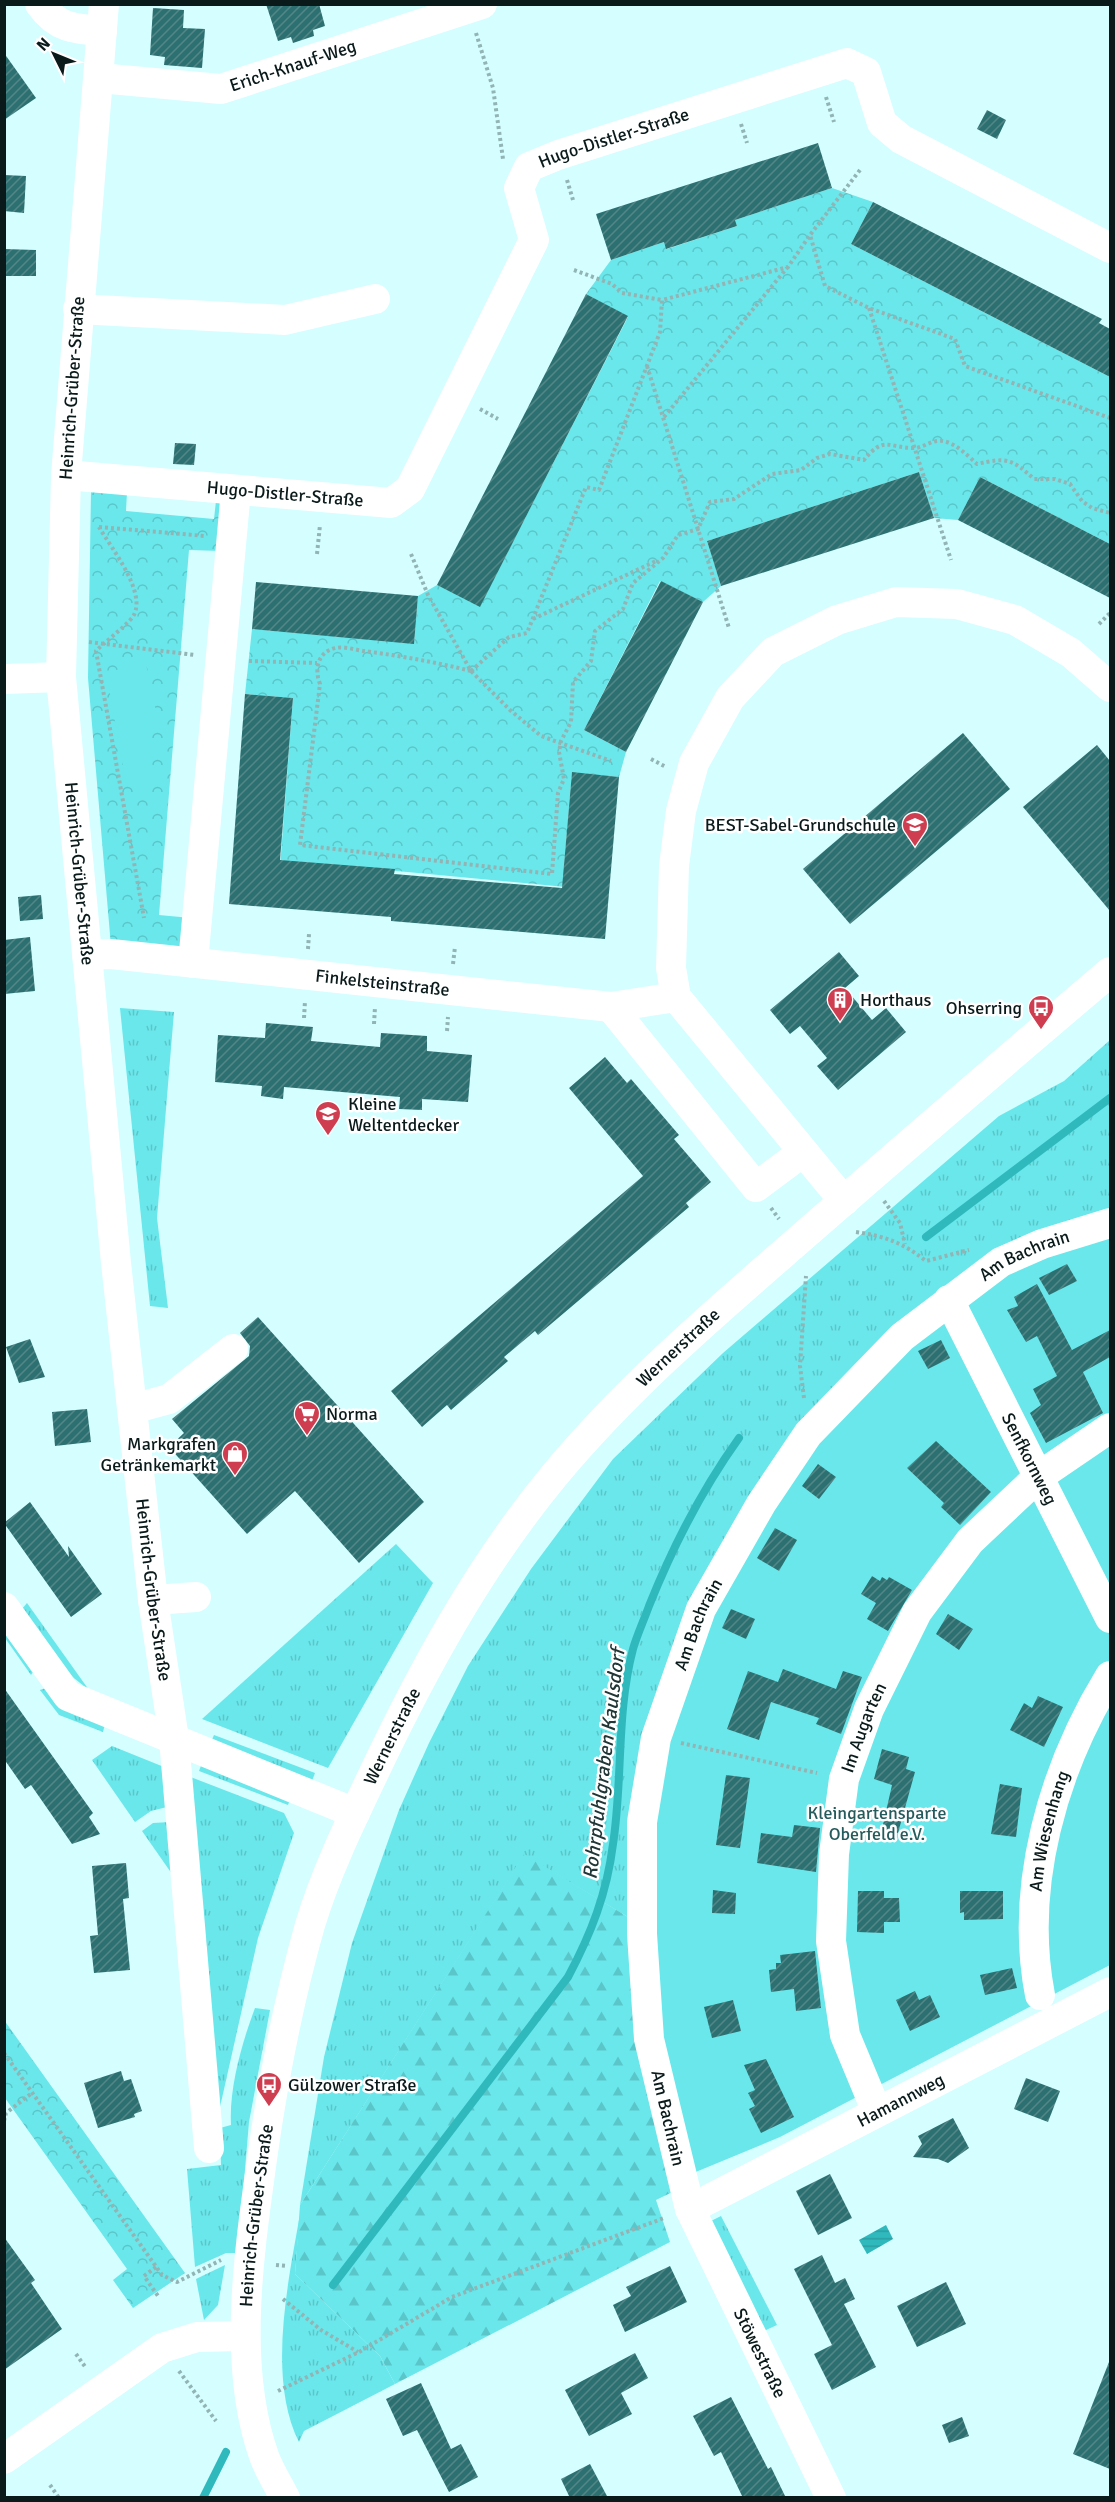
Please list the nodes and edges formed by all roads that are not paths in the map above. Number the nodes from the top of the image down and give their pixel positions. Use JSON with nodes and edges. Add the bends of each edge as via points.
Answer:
{"nodes":[{"id":1,"x":40,"y":4,"type":"edge"},
{"id":2,"x":476,"y":7,"type":"edge"},
{"id":3,"x":103,"y":18,"type":"edge"},
{"id":4,"x":99,"y":78,"type":"junction"},
{"id":5,"x":1110,"y":248,"type":"edge"},
{"id":6,"x":375,"y":299,"type":"dead end"},
{"id":7,"x":78,"y":309,"type":"junction"},
{"id":8,"x":66,"y":475,"type":"junction"},
{"id":9,"x":236,"y":490,"type":"junction"},
{"id":10,"x":61,"y":677,"type":"junction"},
{"id":11,"x":4,"y":679,"type":"edge"},
{"id":12,"x":1110,"y":687,"type":"edge"},
{"id":13,"x":87,"y":955,"type":"junction"},
{"id":14,"x":193,"y":963,"type":"junction"},
{"id":15,"x":1110,"y":972,"type":"edge"},
{"id":16,"x":676,"y":997,"type":"junction"},
{"id":17,"x":611,"y":1007,"type":"junction"},
{"id":18,"x":803,"y":1152,"type":"junction"},
{"id":19,"x":844,"y":1201,"type":"junction"},
{"id":20,"x":1108,"y":1229,"type":"edge"},
{"id":21,"x":949,"y":1300,"type":"junction"},
{"id":22,"x":233,"y":1349,"type":"dead end"},
{"id":23,"x":132,"y":1409,"type":"junction"},
{"id":24,"x":1110,"y":1428,"type":"edge"},
{"id":25,"x":1038,"y":1477,"type":"junction"},
{"id":26,"x":196,"y":1597,"type":"dead end"},
{"id":27,"x":153,"y":1600,"type":"junction"},
{"id":28,"x":4,"y":1607,"type":"edge"},
{"id":29,"x":1110,"y":1618,"type":"edge"},
{"id":30,"x":1110,"y":1676,"type":"edge"},
{"id":31,"x":174,"y":1739,"type":"junction"},
{"id":32,"x":355,"y":1813,"type":"junction"},
{"id":33,"x":1110,"y":1992,"type":"edge"},
{"id":34,"x":1040,"y":1995,"type":"dead end"},
{"id":35,"x":877,"y":2112,"type":"junction"},
{"id":36,"x":209,"y":2148,"type":"dead end"},
{"id":37,"x":690,"y":2209,"type":"junction"},
{"id":38,"x":245,"y":2336,"type":"junction"},
{"id":39,"x":4,"y":2459,"type":"edge"},
{"id":40,"x":285,"y":2498,"type":"edge"},
{"id":41,"x":831,"y":2498,"type":"edge"}],
"edges":[{"from":1,"to":3,"type":"street","via":[[51,20],[70,27]]},
{"from":2,"to":4,"type":"street","name":"Erich-Knauf-Weg","via":[[221,89]]},
{"from":3,"to":4,"type":"street","name":"Heinrich-Grüber-Straße"},
{"from":4,"to":7,"type":"street","name":"Heinrich-Grüber-Straße"},
{"from":5,"to":9,"type":"street","name":"Hugo-Distler-Straße","via":[[901,139],[882,123],[866,72],[847,63],[558,155],[529,168],[519,188],[534,240],[410,489],[391,503]]},
{"from":6,"to":7,"type":"street","via":[[285,320]]},
{"from":7,"to":8,"type":"street","name":"Heinrich-Grüber-Straße"},
{"from":8,"to":9,"type":"street","name":"Hugo-Distler-Straße"},
{"from":8,"to":10,"type":"street","name":"Heinrich-Grüber-Straße"},
{"from":9,"to":14,"type":"street","via":[[231,538],[234,660]]},
{"from":10,"to":11,"type":"street"},
{"from":10,"to":13,"type":"street","name":"Heinrich-Grüber-Straße"},
{"from":12,"to":16,"type":"street","via":[[1071,653],[1015,620],[957,604],[896,602],[837,620],[773,652],[730,698],[693,763],[674,866],[671,968]]},
{"from":13,"to":14,"type":"street","name":"Finkelsteinstraße"},
{"from":13,"to":23,"type":"street","name":"Heinrich-Grüber-Straße"},
{"from":14,"to":17,"type":"street","name":"Finkelsteinstraße"},
{"from":15,"to":19,"type":"street","name":"Wernerstraße"},
{"from":16,"to":17,"type":"street","name":"Finkelsteinstraße"},
{"from":16,"to":18,"type":"street"},
{"from":17,"to":18,"type":"street","via":[[756,1187]]},
{"from":18,"to":19,"type":"street"},
{"from":19,"to":32,"type":"street","name":"Wernerstraße","via":[[680,1344],[602,1421],[550,1480],[467,1596],[402,1712]]},
{"from":20,"to":21,"type":"street","name":"Am Bachrain","via":[[1042,1244],[1001,1262]]},
{"from":21,"to":25,"type":"street","name":"Senfkornweg"},
{"from":21,"to":37,"type":"street","name":"Am Bachrain","via":[[902,1337],[808,1434],[761,1504],[701,1609],[656,1738],[642,1822],[642,1934],[650,2039]]},
{"from":22,"to":23,"type":"street","via":[[170,1399]]},
{"from":23,"to":27,"type":"street","name":"Heinrich-Grüber-Straße"},
{"from":24,"to":25,"type":"street","name":"Im Augarten"},
{"from":25,"to":29,"type":"street","name":"Senfkornweg"},
{"from":25,"to":35,"type":"street","name":"Im Augarten","via":[[970,1541],[917,1612],[869,1709],[844,1779],[834,1854],[831,1941],[845,2035]]},
{"from":26,"to":27,"type":"street"},
{"from":27,"to":31,"type":"street","name":"Heinrich-Grüber-Straße"},
{"from":28,"to":31,"type":"street","via":[[68,1696]]},
{"from":30,"to":34,"type":"street","name":"Am Wiesenhang","via":[[1088,1713],[1053,1796],[1035,1885],[1034,1963]]},
{"from":31,"to":32,"type":"street"},
{"from":31,"to":36,"type":"street","name":"Heinrich-Grüber-Straße"},
{"from":32,"to":38,"type":"street","name":"Heinrich-Grüber-Straße","via":[[312,1919],[289,2004],[255,2209]]},
{"from":33,"to":35,"type":"street","name":"Hamannweg"},
{"from":35,"to":37,"type":"street","name":"Hamannweg"},
{"from":37,"to":41,"type":"street","name":"Stöwestraße"},
{"from":38,"to":39,"type":"street","via":[[197,2337],[162,2348]]},
{"from":38,"to":40,"type":"street","name":"Heinrich-Grüber-Straße","via":[[251,2404],[264,2457]]}]}
